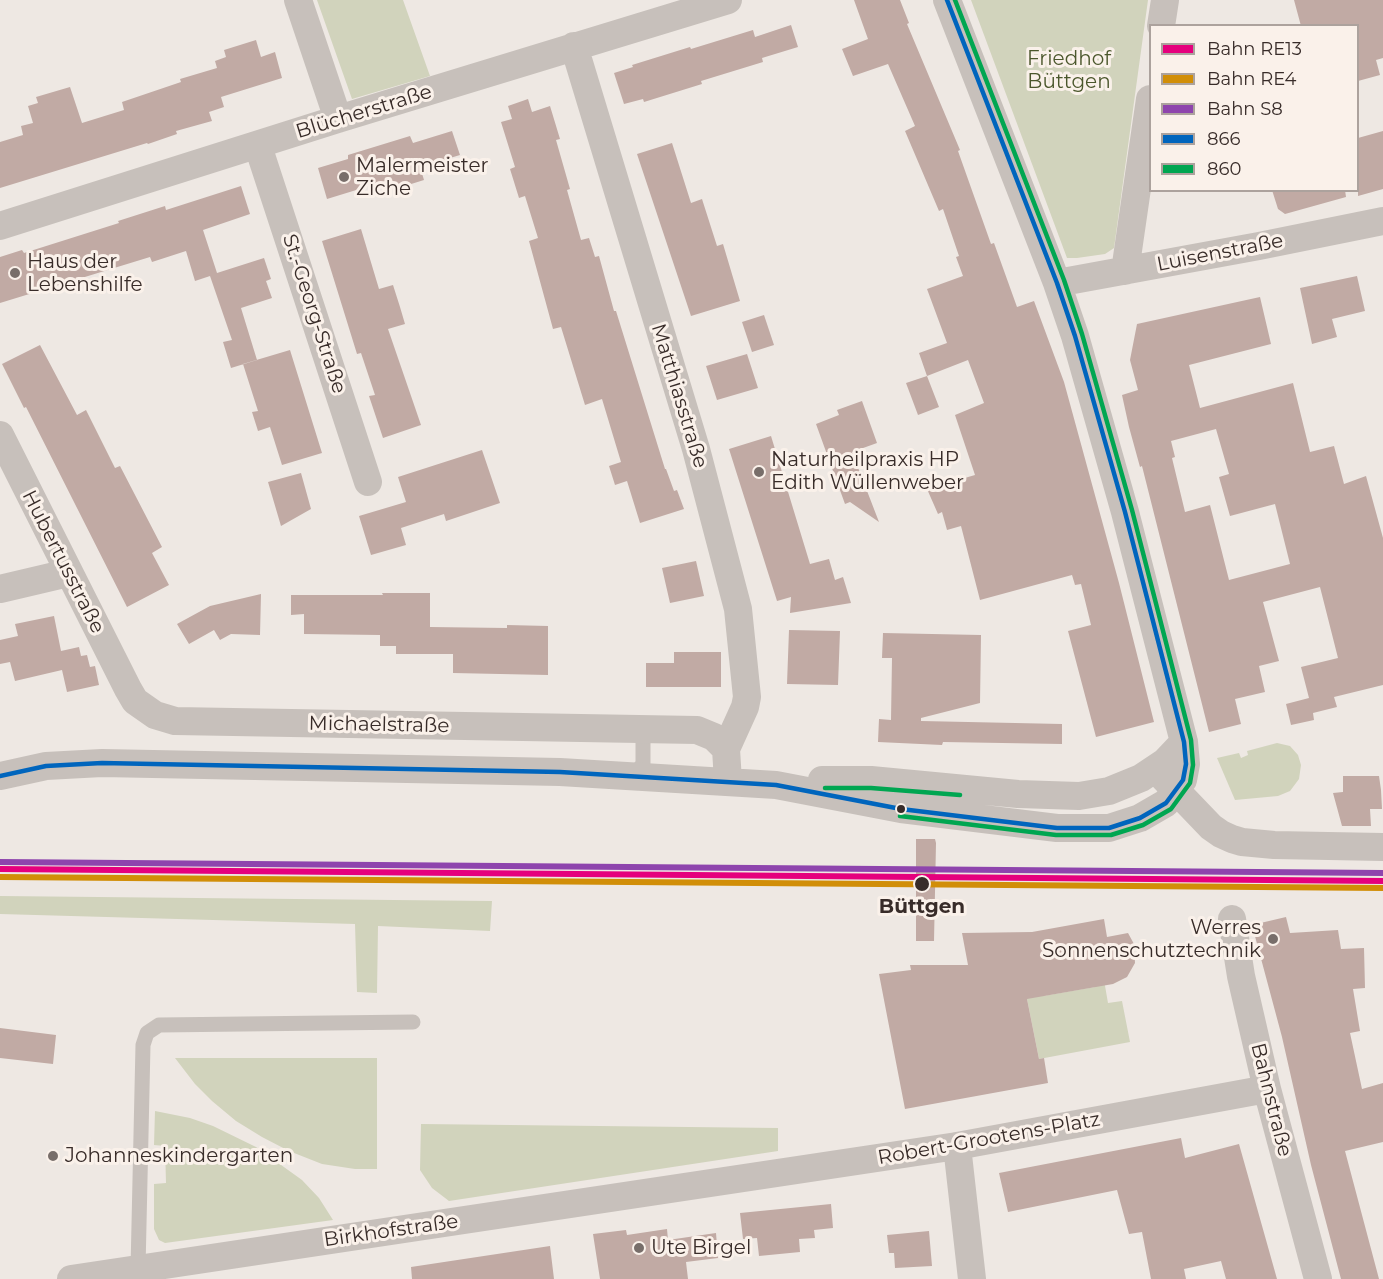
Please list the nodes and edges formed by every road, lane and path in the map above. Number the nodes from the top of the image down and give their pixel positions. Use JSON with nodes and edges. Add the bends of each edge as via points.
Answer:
{"nodes":[{"id":1,"x":298,"y":0,"type":"edge"},
{"id":2,"x":728,"y":0,"type":"edge"},
{"id":3,"x":947,"y":0,"type":"edge"},
{"id":4,"x":1165,"y":0,"type":"edge"},
{"id":5,"x":1161,"y":24,"type":"edge"},
{"id":6,"x":573,"y":46,"type":"junction"},
{"id":7,"x":1149,"y":106,"type":"edge"},
{"id":8,"x":338,"y":119,"type":"junction"},
{"id":9,"x":258,"y":146,"type":"junction"},
{"id":10,"x":1383,"y":221,"type":"edge"},
{"id":11,"x":0,"y":226,"type":"edge"},
{"id":12,"x":1125,"y":271,"type":"junction"},
{"id":13,"x":1057,"y":283,"type":"junction"},
{"id":14,"x":0,"y":435,"type":"edge"},
{"id":15,"x":368,"y":482,"type":"dead end"},
{"id":16,"x":68,"y":573,"type":"junction"},
{"id":17,"x":0,"y":589,"type":"edge"},
{"id":18,"x":128,"y":689,"type":"joint"},
{"id":19,"x":643,"y":730,"type":"junction"},
{"id":20,"x":1184,"y":742,"type":"junction"},
{"id":21,"x":726,"y":749,"type":"junction"},
{"id":22,"x":1156,"y":769,"type":"junction"},
{"id":23,"x":0,"y":776,"type":"edge"},
{"id":24,"x":633,"y":776,"type":"junction"},
{"id":25,"x":728,"y":781,"type":"junction"},
{"id":26,"x":776,"y":785,"type":"junction"},
{"id":27,"x":1176,"y":791,"type":"junction"},
{"id":28,"x":1383,"y":847,"type":"edge"},
{"id":29,"x":1232,"y":919,"type":"dead end"},
{"id":30,"x":413,"y":1022,"type":"dead end"},
{"id":31,"x":1267,"y":1089,"type":"junction"},
{"id":32,"x":957,"y":1146,"type":"junction"},
{"id":33,"x":711,"y":1183,"type":"joint"},
{"id":34,"x":138,"y":1269,"type":"junction"},
{"id":35,"x":70,"y":1279,"type":"edge"},
{"id":36,"x":972,"y":1279,"type":"edge"},
{"id":37,"x":1318,"y":1279,"type":"edge"}],
"edges":[{"from":1,"to":8,"type":"street"},
{"from":2,"to":6,"type":"street","name":"Blücherstraße"},
{"from":3,"to":13,"type":"street"},
{"from":4,"to":5,"type":"street"},
{"from":6,"to":8,"type":"street","name":"Blücherstraße"},
{"from":6,"to":21,"type":"street","name":"Matthiasstraße","via":[[696,449],[733,589],[747,697]]},
{"from":7,"to":12,"type":"street"},
{"from":8,"to":9,"type":"street","name":"Blücherstraße"},
{"from":9,"to":11,"type":"street","name":"Blücherstraße"},
{"from":9,"to":15,"type":"street","name":"St.-Georg-Straße"},
{"from":10,"to":12,"type":"street","name":"Luisenstraße"},
{"from":12,"to":13,"type":"street","name":"Luisenstraße"},
{"from":13,"to":20,"type":"street","via":[[1122,502]]},
{"from":14,"to":16,"type":"street","name":"Hubertusstraße"},
{"from":16,"to":17,"type":"street"},
{"from":16,"to":18,"type":"street","name":"Hubertusstraße"},
{"from":18,"to":19,"type":"street","name":"Michaelstraße","via":[[146,710],[175,721]]},
{"from":19,"to":21,"type":"street","name":"Michaelstraße","via":[[697,730],[714,737]]},
{"from":19,"to":24,"type":"lane","via":[[643,764]]},
{"from":20,"to":22,"type":"street"},
{"from":20,"to":27,"type":"street","via":[[1185,772]]},
{"from":21,"to":25,"type":"street"},
{"from":22,"to":26,"type":"street","via":[[1109,791],[1079,796],[871,780]]},
{"from":22,"to":27,"type":"street"},
{"from":23,"to":24,"type":"street","via":[[46,766],[102,763]]},
{"from":24,"to":25,"type":"street"},
{"from":25,"to":26,"type":"street"},
{"from":26,"to":27,"type":"street","via":[[968,819],[1084,829],[1126,824],[1154,811]]},
{"from":27,"to":28,"type":"street","via":[[1211,827],[1242,842]]},
{"from":29,"to":31,"type":"street","name":"Bahnstraße"},
{"from":30,"to":34,"type":"lane","via":[[159,1025],[147,1033],[143,1045]]},
{"from":31,"to":32,"type":"street","name":"Robert-Grootens-Platz"},
{"from":31,"to":37,"type":"street","name":"Bahnstraße"},
{"from":32,"to":33,"type":"street","name":"Robert-Grootens-Platz"},
{"from":32,"to":36,"type":"street"},
{"from":33,"to":34,"type":"street","name":"Birkhofstraße"},
{"from":34,"to":35,"type":"street","name":"Birkhofstraße"}]}
